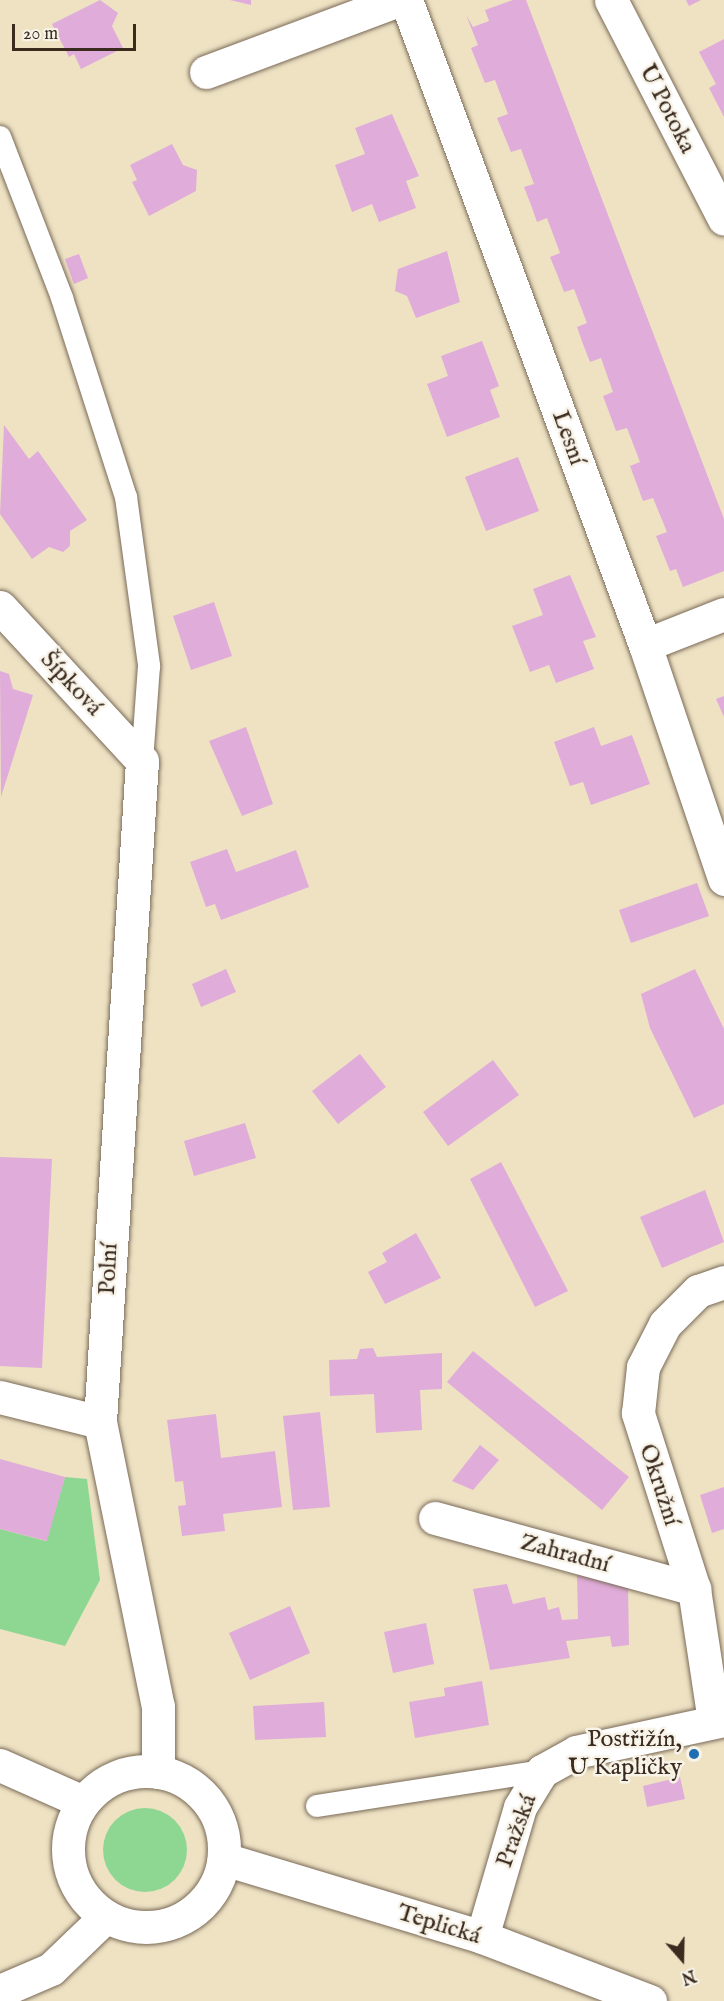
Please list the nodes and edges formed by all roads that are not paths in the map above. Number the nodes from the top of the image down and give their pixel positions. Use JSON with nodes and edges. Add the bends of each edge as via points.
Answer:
{"nodes":[{"id":1,"x":399,"y":0,"type":"edge"},
{"id":2,"x":406,"y":0,"type":"edge"},
{"id":3,"x":611,"y":0,"type":"edge"},
{"id":4,"x":206,"y":72,"type":"dead end"},
{"id":5,"x":0,"y":137,"type":"edge"},
{"id":6,"x":724,"y":219,"type":"edge"},
{"id":7,"x":0,"y":607,"type":"edge"},
{"id":8,"x":724,"y":614,"type":"edge"},
{"id":9,"x":645,"y":645,"type":"junction"},
{"id":10,"x":142,"y":761,"type":"junction"},
{"id":11,"x":724,"y":879,"type":"edge"},
{"id":12,"x":724,"y":1282,"type":"edge"},
{"id":13,"x":0,"y":1397,"type":"edge"},
{"id":14,"x":100,"y":1422,"type":"junction"},
{"id":15,"x":435,"y":1518,"type":"dead end"},
{"id":16,"x":694,"y":1589,"type":"junction"},
{"id":17,"x":719,"y":1720,"type":"edge"},
{"id":18,"x":0,"y":1765,"type":"edge"},
{"id":19,"x":542,"y":1771,"type":"junction"},
{"id":20,"x":158,"y":1772,"type":"junction"},
{"id":21,"x":83,"y":1802,"type":"junction"},
{"id":22,"x":316,"y":1806,"type":"dead end"},
{"id":23,"x":224,"y":1859,"type":"junction"},
{"id":24,"x":106,"y":1916,"type":"junction"},
{"id":25,"x":482,"y":1937,"type":"junction"},
{"id":26,"x":0,"y":1991,"type":"edge"},
{"id":27,"x":650,"y":2001,"type":"edge"}],
"edges":[{"from":1,"to":4,"type":"street"},
{"from":2,"to":9,"type":"street","name":"Lesní"},
{"from":3,"to":6,"type":"street","name":"U Potoka"},
{"from":5,"to":10,"type":"lane","via":[[63,298],[126,497],[149,666]]},
{"from":7,"to":10,"type":"street","name":"Šípková"},
{"from":8,"to":9,"type":"street"},
{"from":9,"to":11,"type":"street","name":"Lesní"},
{"from":10,"to":14,"type":"street","name":"Polní"},
{"from":12,"to":16,"type":"street","name":"Okružní","via":[[698,1291],[665,1324],[643,1368],[638,1413]]},
{"from":13,"to":14,"type":"street"},
{"from":14,"to":20,"type":"street","name":"Polní","via":[[158,1706]]},
{"from":15,"to":16,"type":"street","name":"Zahradní"},
{"from":16,"to":17,"type":"street","name":"Okružní"},
{"from":17,"to":19,"type":"street","name":"Pražská","via":[[576,1752]]},
{"from":18,"to":21,"type":"street"},
{"from":19,"to":22,"type":"lane"},
{"from":19,"to":25,"type":"street","name":"Pražská","via":[[520,1807]]},
{"from":20,"to":21,"type":"street","via":[[111,1779]]},
{"from":20,"to":23,"type":"street","via":[[187,1782],[207,1801],[221,1827]]},
{"from":21,"to":24,"type":"street","via":[[68,1840],[70,1869],[83,1896]]},
{"from":23,"to":24,"type":"street","via":[[210,1893],[189,1915],[149,1927]]},
{"from":23,"to":25,"type":"street","name":"Teplická"},
{"from":24,"to":26,"type":"street","via":[[51,1969]]},
{"from":25,"to":27,"type":"street","name":"Teplická"}]}
